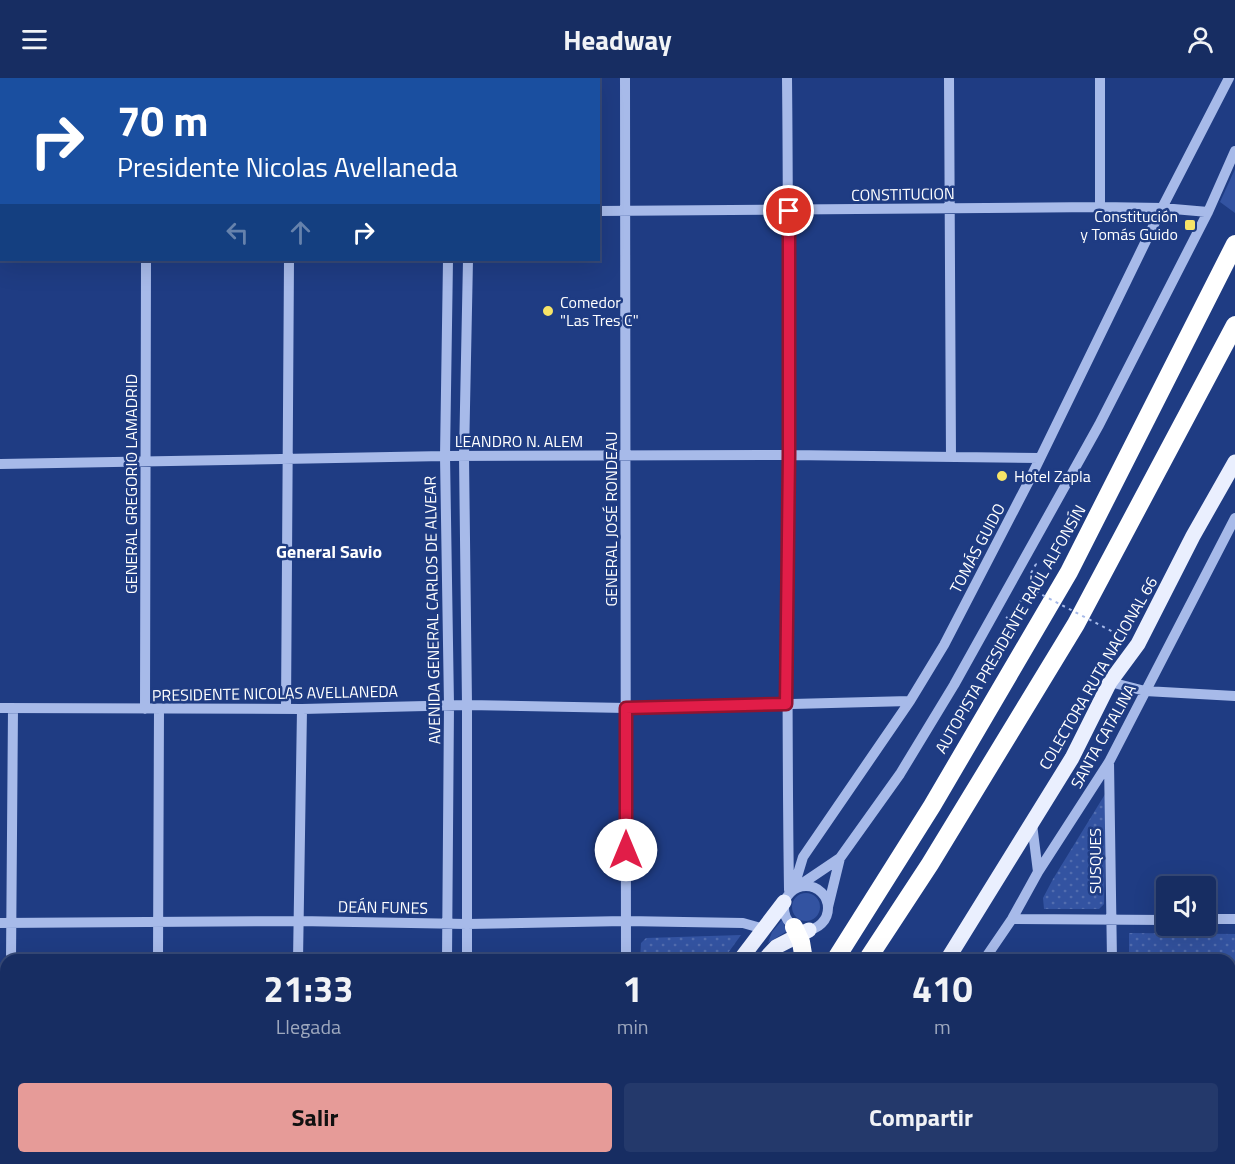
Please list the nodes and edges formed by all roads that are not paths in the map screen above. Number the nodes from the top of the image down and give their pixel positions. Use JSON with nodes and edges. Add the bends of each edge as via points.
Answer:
{"nodes":[{"id":1,"x":625,"y":78,"type":"edge"},
{"id":2,"x":788,"y":78,"type":"edge"},
{"id":3,"x":949,"y":78,"type":"edge"},
{"id":4,"x":1100,"y":78,"type":"edge"},
{"id":5,"x":1229,"y":78,"type":"edge"},
{"id":6,"x":1235,"y":151,"type":"edge"},
{"id":7,"x":1100,"y":207,"type":"junction"},
{"id":8,"x":1162,"y":208,"type":"junction"},
{"id":9,"x":950,"y":209,"type":"junction"},
{"id":10,"x":600,"y":211,"type":"edge"},
{"id":11,"x":789,"y":211,"type":"junction"},
{"id":12,"x":626,"y":212,"type":"junction"},
{"id":13,"x":1208,"y":212,"type":"junction"},
{"id":14,"x":1235,"y":244,"type":"edge"},
{"id":15,"x":146,"y":261,"type":"edge"},
{"id":16,"x":289,"y":261,"type":"edge"},
{"id":17,"x":448,"y":261,"type":"edge"},
{"id":18,"x":468,"y":261,"type":"edge"},
{"id":19,"x":1235,"y":325,"type":"edge"},
{"id":20,"x":626,"y":455,"type":"junction"},
{"id":21,"x":789,"y":455,"type":"junction"},
{"id":22,"x":445,"y":456,"type":"junction"},
{"id":23,"x":464,"y":456,"type":"junction"},
{"id":24,"x":951,"y":457,"type":"junction"},
{"id":25,"x":1039,"y":458,"type":"junction"},
{"id":26,"x":288,"y":460,"type":"junction"},
{"id":27,"x":147,"y":462,"type":"junction"},
{"id":28,"x":1235,"y":462,"type":"edge"},
{"id":29,"x":0,"y":464,"type":"edge"},
{"id":30,"x":1235,"y":518,"type":"edge"},
{"id":31,"x":1231,"y":534,"type":"edge"},
{"id":32,"x":1107,"y":676,"type":"junction"},
{"id":33,"x":1145,"y":691,"type":"junction"},
{"id":34,"x":1235,"y":696,"type":"edge"},
{"id":35,"x":910,"y":701,"type":"junction"},
{"id":36,"x":786,"y":704,"type":"junction"},
{"id":37,"x":449,"y":705,"type":"junction"},
{"id":38,"x":467,"y":705,"type":"junction"},
{"id":39,"x":0,"y":708,"type":"edge"},
{"id":40,"x":12,"y":708,"type":"junction"},
{"id":41,"x":626,"y":708,"type":"junction"},
{"id":42,"x":145,"y":709,"type":"junction"},
{"id":43,"x":159,"y":709,"type":"junction"},
{"id":44,"x":286,"y":709,"type":"junction"},
{"id":45,"x":302,"y":709,"type":"junction"},
{"id":46,"x":1110,"y":762,"type":"junction"},
{"id":47,"x":1032,"y":824,"type":"junction"},
{"id":48,"x":840,"y":858,"type":"junction"},
{"id":49,"x":1038,"y":872,"type":"junction"},
{"id":50,"x":791,"y":893,"type":"junction"},
{"id":51,"x":828,"y":907,"type":"junction"},
{"id":52,"x":1012,"y":919,"type":"junction"},
{"id":53,"x":1216,"y":919,"type":"edge"},
{"id":54,"x":1235,"y":919,"type":"edge"},
{"id":55,"x":1111,"y":920,"type":"junction"},
{"id":56,"x":1156,"y":920,"type":"edge"},
{"id":57,"x":298,"y":921,"type":"junction"},
{"id":58,"x":625,"y":921,"type":"junction"},
{"id":59,"x":158,"y":922,"type":"junction"},
{"id":60,"x":5,"y":923,"type":"edge"},
{"id":61,"x":447,"y":923,"type":"junction"},
{"id":62,"x":467,"y":924,"type":"junction"},
{"id":63,"x":764,"y":929,"type":"junction"},
{"id":64,"x":800,"y":930,"type":"junction"},
{"id":65,"x":780,"y":944,"type":"junction"},
{"id":66,"x":10,"y":954,"type":"edge"},
{"id":67,"x":158,"y":954,"type":"edge"},
{"id":68,"x":298,"y":954,"type":"edge"},
{"id":69,"x":447,"y":954,"type":"edge"},
{"id":70,"x":467,"y":954,"type":"edge"},
{"id":71,"x":626,"y":954,"type":"edge"},
{"id":72,"x":745,"y":954,"type":"edge"},
{"id":73,"x":768,"y":954,"type":"edge"},
{"id":74,"x":800,"y":954,"type":"edge"},
{"id":75,"x":803,"y":954,"type":"edge"},
{"id":76,"x":839,"y":954,"type":"edge"},
{"id":77,"x":871,"y":954,"type":"edge"},
{"id":78,"x":951,"y":954,"type":"edge"},
{"id":79,"x":988,"y":954,"type":"edge"},
{"id":80,"x":1112,"y":954,"type":"edge"}],
"edges":[{"from":1,"to":12,"type":"street","name":"GENERAL JOSÉ RONDEAU"},
{"from":2,"to":11,"type":"street"},
{"from":3,"to":9,"type":"street"},
{"from":4,"to":7,"type":"street"},
{"from":5,"to":8,"type":"street","name":"TOMÁS GUIDO"},
{"from":6,"to":13,"type":"street"},
{"from":7,"to":8,"type":"street","name":"CONSTITUCION"},
{"from":7,"to":9,"type":"street","name":"CONSTITUCION"},
{"from":8,"to":13,"type":"street","name":"CONSTITUCION"},
{"from":8,"to":25,"type":"street","name":"TOMÁS GUIDO"},
{"from":9,"to":11,"type":"street","name":"CONSTITUCION"},
{"from":9,"to":24,"type":"street"},
{"from":10,"to":12,"type":"street","name":"CONSTITUCION"},
{"from":11,"to":12,"type":"street","name":"CONSTITUCION"},
{"from":11,"to":21,"type":"street"},
{"from":12,"to":20,"type":"street","name":"GENERAL JOSÉ RONDEAU"},
{"from":13,"to":48,"type":"street","via":[[1099,425],[954,685],[900,774]]},
{"from":14,"to":76,"type":"highway","name":"AUTOPISTA PRESIDENTE RAÚL ALFONSÍN","via":[[1069,572],[932,806]]},
{"from":15,"to":27,"type":"street","name":"GENERAL GREGORIO LAMADRID"},
{"from":16,"to":26,"type":"street"},
{"from":17,"to":22,"type":"street","name":"AVENIDA GENERAL CARLOS DE ALVEAR"},
{"from":18,"to":23,"type":"street","name":"AVENIDA GENERAL CARLOS DE ALVEAR"},
{"from":19,"to":77,"type":"highway","via":[[1076,624]]},
{"from":20,"to":21,"type":"street","name":"LEANDRO N. ALEM"},
{"from":20,"to":23,"type":"street","name":"LEANDRO N. ALEM"},
{"from":20,"to":41,"type":"street","name":"GENERAL JOSÉ RONDEAU"},
{"from":21,"to":24,"type":"street","name":"LEANDRO N. ALEM"},
{"from":21,"to":36,"type":"street"},
{"from":22,"to":23,"type":"street","name":"LEANDRO N. ALEM"},
{"from":22,"to":26,"type":"street","name":"LEANDRO N. ALEM"},
{"from":22,"to":37,"type":"street","name":"AVENIDA GENERAL CARLOS DE ALVEAR"},
{"from":23,"to":38,"type":"street","name":"AVENIDA GENERAL CARLOS DE ALVEAR"},
{"from":24,"to":25,"type":"street","name":"LEANDRO N. ALEM"},
{"from":25,"to":35,"type":"street","name":"TOMÁS GUIDO","via":[[944,645]]},
{"from":26,"to":27,"type":"street","name":"LEANDRO N. ALEM"},
{"from":26,"to":44,"type":"street"},
{"from":27,"to":29,"type":"street","name":"LEANDRO N. ALEM"},
{"from":27,"to":42,"type":"street","name":"GENERAL GREGORIO LAMADRID"},
{"from":28,"to":32,"type":"main road","name":"COLECTORA RUTA NACIONAL 66","via":[[1138,644]]},
{"from":30,"to":31,"type":"street","name":"SANTA CATALINA"},
{"from":31,"to":33,"type":"street","name":"SANTA CATALINA"},
{"from":32,"to":33,"type":"street"},
{"from":32,"to":47,"type":"main road","name":"COLECTORA RUTA NACIONAL 66","via":[[1072,758]]},
{"from":33,"to":34,"type":"street"},
{"from":33,"to":46,"type":"street","name":"SANTA CATALINA"},
{"from":35,"to":36,"type":"street","name":"PRESIDENTE NICOLAS AVELLANEDA"},
{"from":35,"to":50,"type":"street","name":"TOMÁS GUIDO","via":[[803,857]]},
{"from":36,"to":41,"type":"street","name":"PRESIDENTE NICOLAS AVELLANEDA"},
{"from":36,"to":50,"type":"street"},
{"from":37,"to":38,"type":"street","name":"PRESIDENTE NICOLAS AVELLANEDA"},
{"from":37,"to":45,"type":"street","name":"PRESIDENTE NICOLAS AVELLANEDA"},
{"from":37,"to":61,"type":"street","name":"AVENIDA GENERAL CARLOS DE ALVEAR"},
{"from":38,"to":41,"type":"street","name":"PRESIDENTE NICOLAS AVELLANEDA"},
{"from":38,"to":62,"type":"street","name":"AVENIDA GENERAL CARLOS DE ALVEAR"},
{"from":39,"to":40,"type":"street","name":"PRESIDENTE NICOLAS AVELLANEDA"},
{"from":40,"to":42,"type":"street","name":"PRESIDENTE NICOLAS AVELLANEDA"},
{"from":40,"to":60,"type":"street"},
{"from":41,"to":58,"type":"street","name":"GENERAL JOSÉ RONDEAU"},
{"from":42,"to":43,"type":"street","name":"PRESIDENTE NICOLAS AVELLANEDA"},
{"from":43,"to":44,"type":"street","name":"PRESIDENTE NICOLAS AVELLANEDA"},
{"from":43,"to":59,"type":"street"},
{"from":44,"to":45,"type":"street","name":"PRESIDENTE NICOLAS AVELLANEDA"},
{"from":45,"to":57,"type":"street"},
{"from":46,"to":49,"type":"street","name":"SANTA CATALINA"},
{"from":46,"to":55,"type":"street","name":"SUSQUES"},
{"from":47,"to":49,"type":"street"},
{"from":47,"to":78,"type":"main road","name":"COLECTORA RUTA NACIONAL 66"},
{"from":48,"to":50,"type":"street"},
{"from":48,"to":51,"type":"street"},
{"from":49,"to":52,"type":"street","name":"SANTA CATALINA"},
{"from":50,"to":51,"type":"street","via":[[810,886],[818,889]]},
{"from":50,"to":63,"type":"main road"},
{"from":50,"to":64,"type":"street","via":[[785,916]]},
{"from":51,"to":64,"type":"street","via":[[825,920],[815,928]]},
{"from":52,"to":55,"type":"street"},
{"from":52,"to":79,"type":"street","name":"SANTA CATALINA"},
{"from":53,"to":54,"type":"street"},
{"from":55,"to":56,"type":"street"},
{"from":55,"to":80,"type":"street","name":"SUSQUES"},
{"from":57,"to":59,"type":"street","name":"DEÁN FUNES"},
{"from":57,"to":61,"type":"street","name":"DEÁN FUNES"},
{"from":57,"to":68,"type":"street"},
{"from":58,"to":62,"type":"street","name":"DEÁN FUNES"},
{"from":58,"to":63,"type":"street","name":"DEÁN FUNES","via":[[743,923]]},
{"from":58,"to":71,"type":"street","name":"GENERAL JOSÉ RONDEAU"},
{"from":59,"to":60,"type":"street","name":"DEÁN FUNES"},
{"from":59,"to":67,"type":"street"},
{"from":60,"to":66,"type":"street"},
{"from":61,"to":62,"type":"street","name":"DEÁN FUNES"},
{"from":61,"to":69,"type":"street","name":"AVENIDA GENERAL CARLOS DE ALVEAR"},
{"from":62,"to":70,"type":"street","name":"AVENIDA GENERAL CARLOS DE ALVEAR"},
{"from":63,"to":72,"type":"main road"},
{"from":64,"to":65,"type":"main road"},
{"from":64,"to":75,"type":"highway"},
{"from":65,"to":73,"type":"main road"},
{"from":65,"to":74,"type":"main road"}]}
